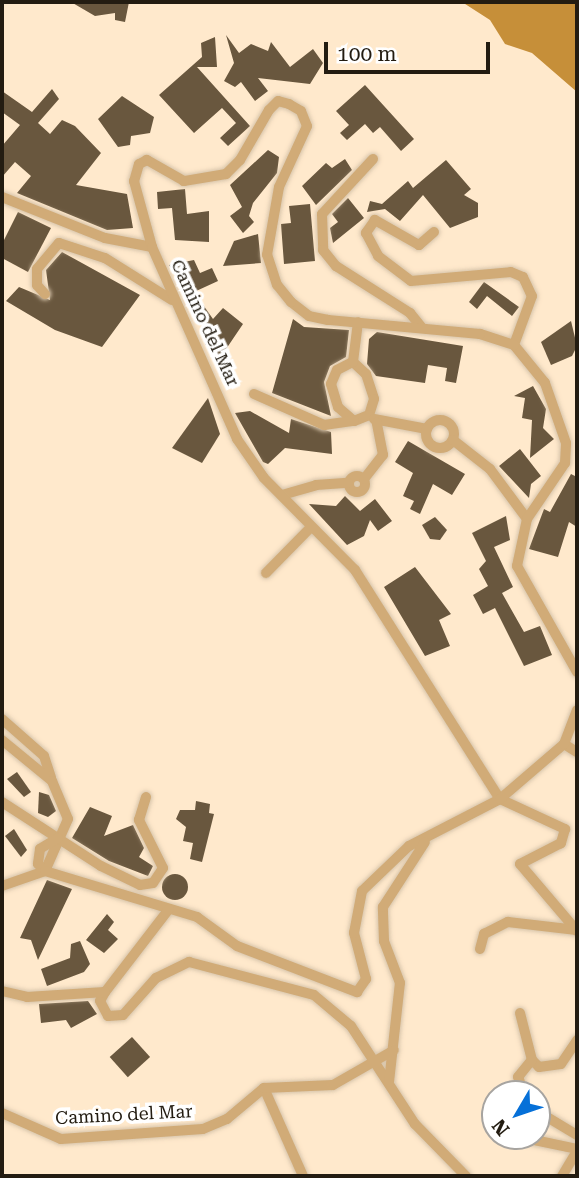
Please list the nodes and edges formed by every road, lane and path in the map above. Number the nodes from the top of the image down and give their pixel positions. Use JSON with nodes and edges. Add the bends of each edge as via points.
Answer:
{"nodes":[{"id":1,"x":373,"y":159,"type":"dead end"},
{"id":2,"x":2,"y":197,"type":"edge"},
{"id":3,"x":434,"y":232,"type":"dead end"},
{"id":4,"x":152,"y":247,"type":"junction"},
{"id":5,"x":45,"y":294,"type":"dead end"},
{"id":6,"x":172,"y":299,"type":"junction"},
{"id":7,"x":358,"y":322,"type":"junction"},
{"id":8,"x":422,"y":328,"type":"junction"},
{"id":9,"x":514,"y":345,"type":"junction"},
{"id":10,"x":354,"y":362,"type":"junction"},
{"id":11,"x":254,"y":394,"type":"dead end"},
{"id":12,"x":373,"y":419,"type":"junction"},
{"id":13,"x":354,"y":421,"type":"junction"},
{"id":14,"x":427,"y":429,"type":"junction"},
{"id":15,"x":453,"y":440,"type":"junction"},
{"id":16,"x":577,"y":461,"type":"edge"},
{"id":17,"x":565,"y":463,"type":"junction"},
{"id":18,"x":282,"y":495,"type":"junction"},
{"id":19,"x":527,"y":519,"type":"junction"},
{"id":20,"x":311,"y":527,"type":"junction"},
{"id":21,"x":266,"y":573,"type":"dead end"},
{"id":22,"x":577,"y":672,"type":"edge"},
{"id":23,"x":577,"y":710,"type":"edge"},
{"id":24,"x":2,"y":719,"type":"edge"},
{"id":25,"x":2,"y":740,"type":"edge"},
{"id":26,"x":565,"y":744,"type":"junction"},
{"id":27,"x":577,"y":752,"type":"edge"},
{"id":28,"x":52,"y":781,"type":"junction"},
{"id":29,"x":146,"y":797,"type":"dead end"},
{"id":30,"x":500,"y":799,"type":"junction"},
{"id":31,"x":2,"y":802,"type":"edge"},
{"id":32,"x":58,"y":838,"type":"junction"},
{"id":33,"x":425,"y":842,"type":"junction"},
{"id":34,"x":45,"y":872,"type":"junction"},
{"id":35,"x":2,"y":886,"type":"edge"},
{"id":36,"x":169,"y":909,"type":"junction"},
{"id":37,"x":577,"y":930,"type":"edge"},
{"id":38,"x":480,"y":949,"type":"dead end"},
{"id":39,"x":2,"y":991,"type":"edge"},
{"id":40,"x":105,"y":992,"type":"junction"},
{"id":41,"x":520,"y":1013,"type":"dead end"},
{"id":42,"x":577,"y":1040,"type":"edge"},
{"id":43,"x":394,"y":1050,"type":"junction"},
{"id":44,"x":369,"y":1060,"type":"junction"},
{"id":45,"x":532,"y":1060,"type":"junction"},
{"id":46,"x":519,"y":1080,"type":"edge"},
{"id":47,"x":389,"y":1083,"type":"junction"},
{"id":48,"x":264,"y":1088,"type":"junction"},
{"id":49,"x":2,"y":1113,"type":"edge"},
{"id":50,"x":551,"y":1119,"type":"edge"},
{"id":51,"x":576,"y":1134,"type":"edge"},
{"id":52,"x":551,"y":1144,"type":"edge"},
{"id":53,"x":577,"y":1150,"type":"edge"},
{"id":54,"x":303,"y":1176,"type":"edge"},
{"id":55,"x":467,"y":1176,"type":"edge"},
{"id":56,"x":562,"y":1176,"type":"edge"}],
"edges":[{"from":1,"to":8,"type":"street","via":[[322,214],[323,250],[336,266],[410,313]]},
{"from":2,"to":4,"type":"street","via":[[105,238]]},
{"from":3,"to":9,"type":"street","via":[[423,245],[375,220],[366,233],[378,256],[411,281],[511,272],[523,277],[532,296]]},
{"from":4,"to":6,"type":"street","name":"Camino del Mar"},
{"from":4,"to":7,"type":"street","name":"Camino del Mar","via":[[134,181],[139,164],[147,160],[184,181],[226,174],[240,160],[269,110],[278,101],[289,104],[306,117],[307,126],[270,222],[270,265],[277,285],[309,316]]},
{"from":5,"to":6,"type":"street","via":[[37,285],[37,269],[59,243],[124,267]]},
{"from":6,"to":18,"type":"street","name":"Camino del Mar","via":[[206,359],[237,439]]},
{"from":7,"to":8,"type":"street","name":"Camino del Mar"},
{"from":7,"to":10,"type":"street"},
{"from":8,"to":9,"type":"street","name":"Camino del Mar","via":[[480,334]]},
{"from":9,"to":17,"type":"street","via":[[545,383],[559,414]]},
{"from":10,"to":12,"type":"street","via":[[372,387]]},
{"from":10,"to":13,"type":"street","via":[[337,370],[331,384],[338,407]]},
{"from":11,"to":13,"type":"street","via":[[324,425]]},
{"from":12,"to":13,"type":"street"},
{"from":12,"to":14,"type":"street"},
{"from":12,"to":18,"type":"street","via":[[383,455],[364,479],[355,476],[348,483],[316,485]]},
{"from":14,"to":15,"type":"street","via":[[445,421]]},
{"from":14,"to":15,"type":"street","via":[[427,439],[437,448]]},
{"from":15,"to":19,"type":"street","via":[[490,469]]},
{"from":16,"to":17,"type":"street"},
{"from":17,"to":19,"type":"street"},
{"from":18,"to":20,"type":"street","name":"Camino del Mar"},
{"from":19,"to":22,"type":"street","via":[[517,566],[521,581]]},
{"from":20,"to":21,"type":"street"},
{"from":20,"to":30,"type":"street","name":"Camino del Mar","via":[[367,588]]},
{"from":23,"to":26,"type":"street"},
{"from":24,"to":28,"type":"street","via":[[44,756]]},
{"from":25,"to":28,"type":"street"},
{"from":26,"to":27,"type":"street"},
{"from":26,"to":30,"type":"street"},
{"from":28,"to":32,"type":"street","via":[[68,810]]},
{"from":29,"to":32,"type":"street","via":[[139,820],[163,868],[153,883],[130,882]]},
{"from":30,"to":33,"type":"street"},
{"from":30,"to":37,"type":"street","via":[[565,829],[561,843],[520,864]]},
{"from":31,"to":32,"type":"street"},
{"from":32,"to":34,"type":"street"},
{"from":32,"to":34,"type":"street","via":[[40,849],[38,864]]},
{"from":33,"to":36,"type":"street","via":[[410,846],[362,891],[353,916],[366,979],[357,992],[254,954],[197,917]]},
{"from":33,"to":43,"type":"street","via":[[396,885],[381,922],[400,983]]},
{"from":34,"to":35,"type":"street"},
{"from":34,"to":36,"type":"street"},
{"from":36,"to":40,"type":"street"},
{"from":37,"to":38,"type":"street","via":[[508,922],[484,934]]},
{"from":39,"to":40,"type":"street","via":[[27,997]]},
{"from":40,"to":44,"type":"street","via":[[102,1009],[117,1018],[168,969],[189,962],[213,965],[314,995],[351,1026]]},
{"from":41,"to":45,"type":"street"},
{"from":42,"to":45,"type":"street","via":[[555,1068],[544,1069]]},
{"from":43,"to":44,"type":"street"},
{"from":43,"to":47,"type":"street"},
{"from":44,"to":47,"type":"street"},
{"from":44,"to":48,"type":"street","via":[[333,1085]]},
{"from":45,"to":46,"type":"street"},
{"from":47,"to":55,"type":"street","via":[[424,1135]]},
{"from":48,"to":49,"type":"street","name":"Camino del Mar","via":[[227,1119],[203,1129],[61,1139]]},
{"from":48,"to":54,"type":"street"},
{"from":50,"to":51,"type":"street"},
{"from":52,"to":53,"type":"street"},
{"from":53,"to":56,"type":"street"}]}
